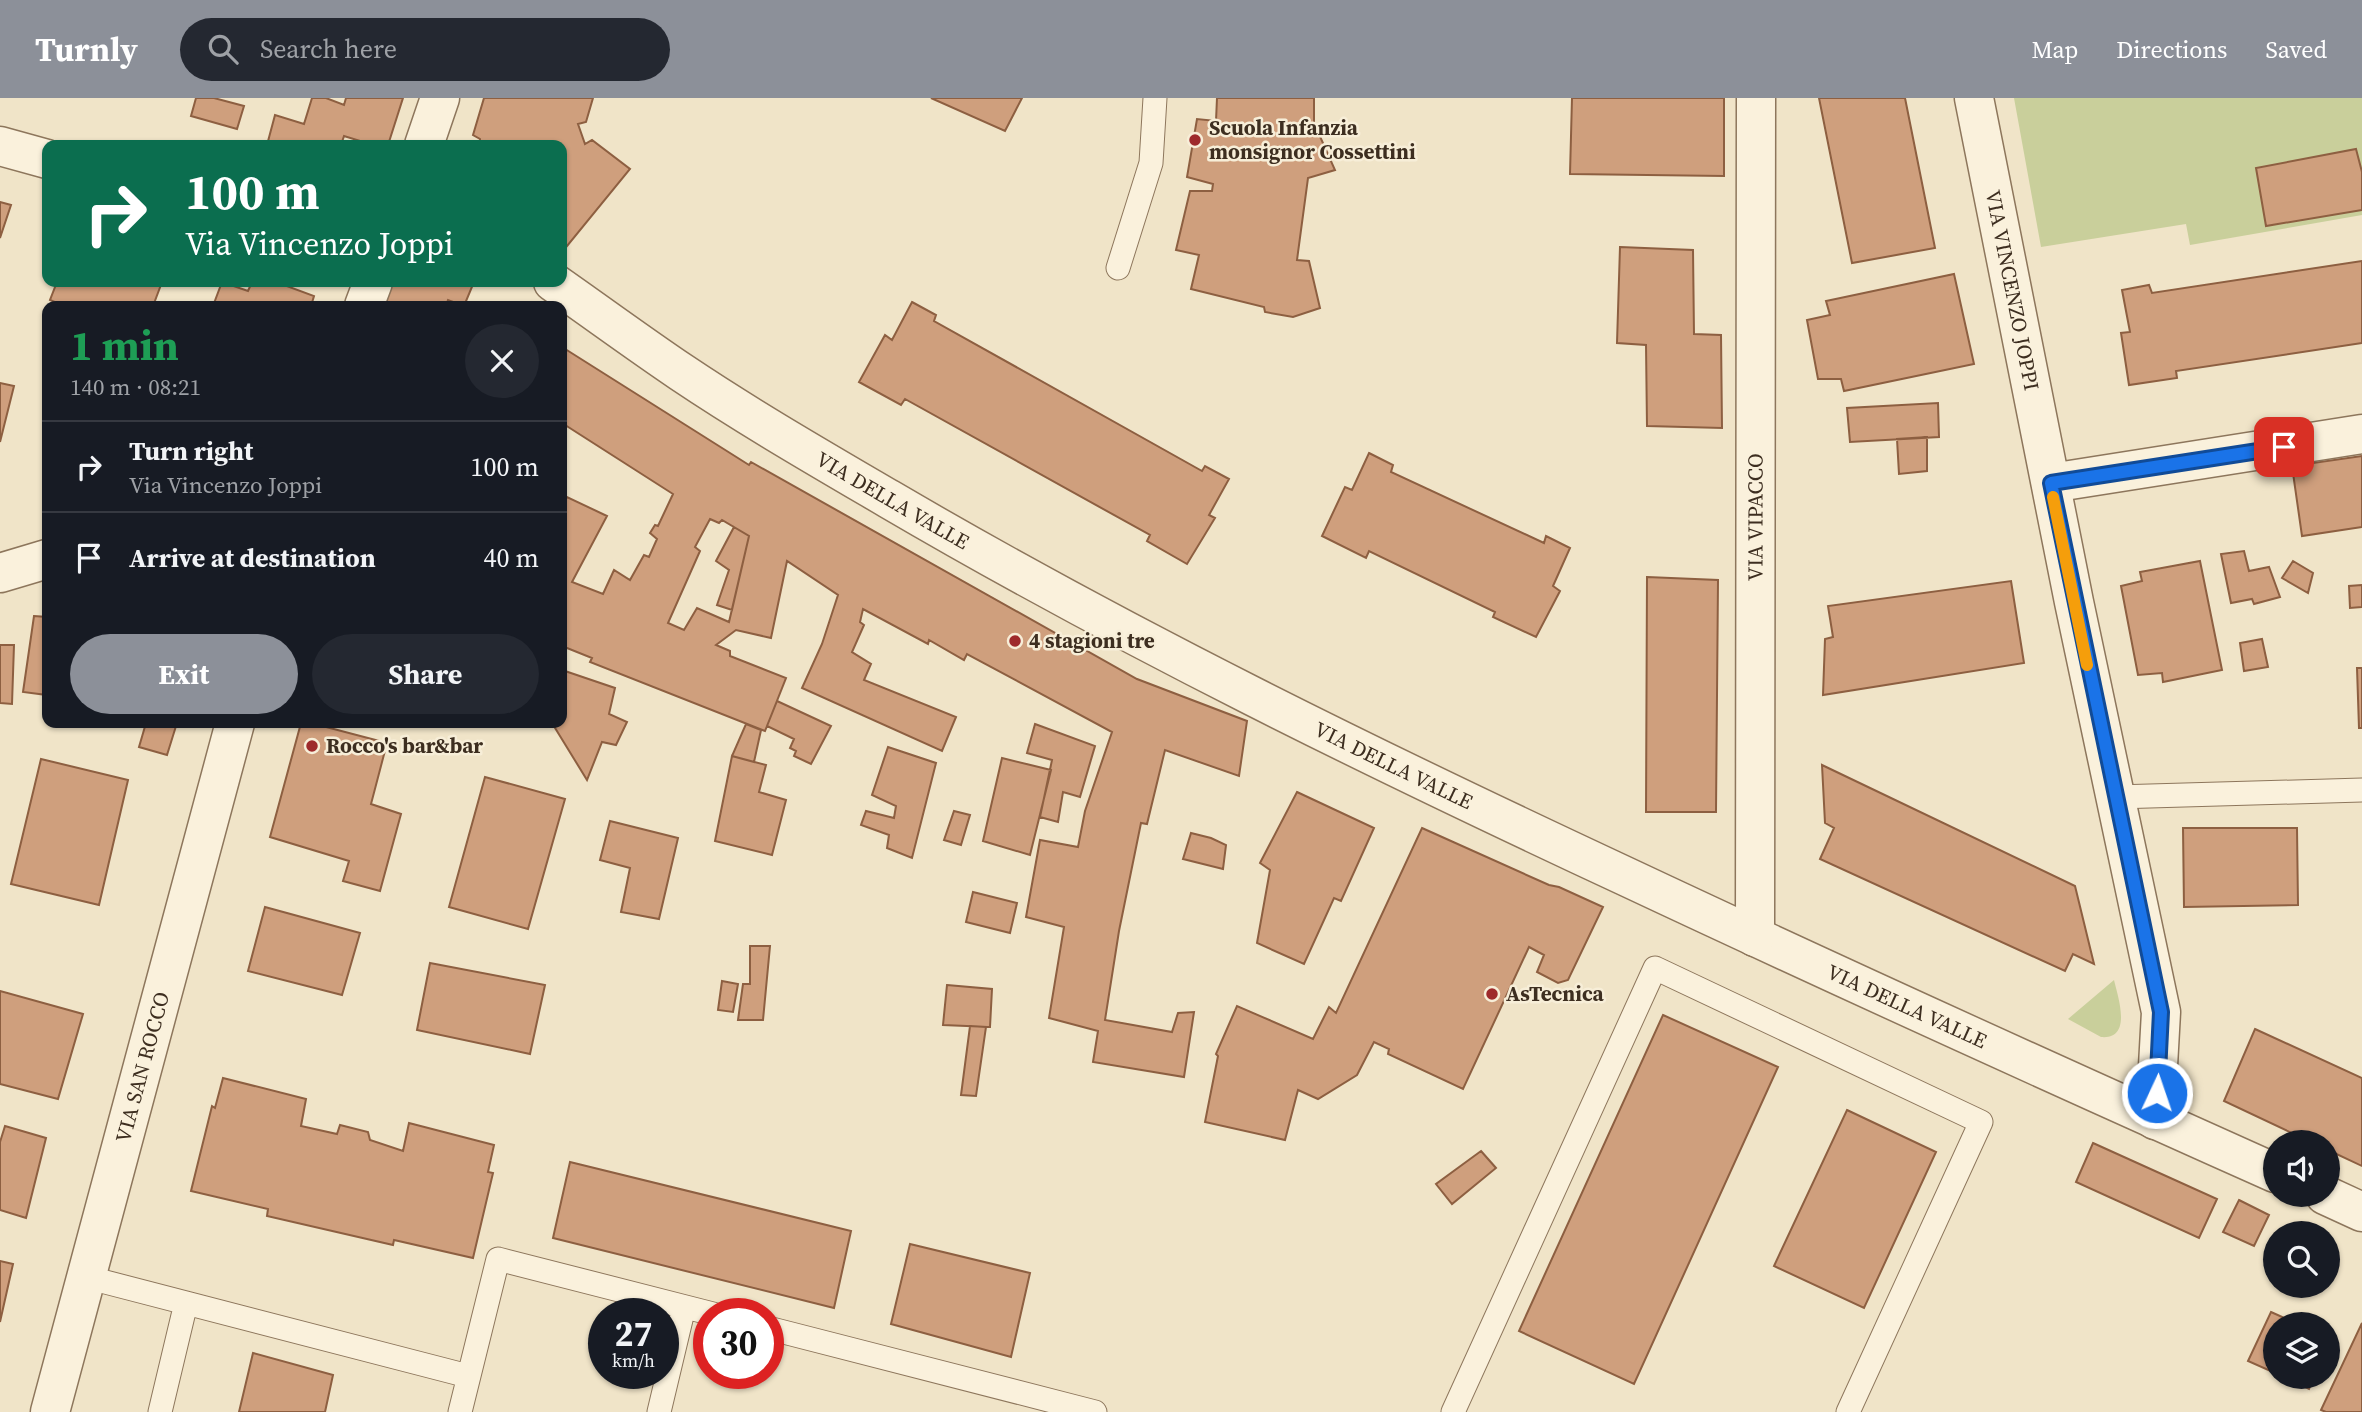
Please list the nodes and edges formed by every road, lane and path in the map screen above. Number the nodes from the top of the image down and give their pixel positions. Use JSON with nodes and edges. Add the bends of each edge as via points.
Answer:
{"nodes":[{"id":1,"x":440,"y":98,"type":"edge"},
{"id":2,"x":1155,"y":98,"type":"edge"},
{"id":3,"x":1756,"y":98,"type":"edge"},
{"id":4,"x":1975,"y":98,"type":"edge"},
{"id":5,"x":429,"y":140,"type":"edge"},
{"id":6,"x":0,"y":146,"type":"edge"},
{"id":7,"x":42,"y":158,"type":"edge"},
{"id":8,"x":1118,"y":268,"type":"dead end"},
{"id":9,"x":560,"y":287,"type":"edge"},
{"id":10,"x":2362,"y":435,"type":"edge"},
{"id":11,"x":2051,"y":483,"type":"junction"},
{"id":12,"x":42,"y":560,"type":"edge"},
{"id":13,"x":0,"y":573,"type":"edge"},
{"id":14,"x":234,"y":728,"type":"edge"},
{"id":15,"x":2362,"y":790,"type":"edge"},
{"id":16,"x":2115,"y":797,"type":"junction"},
{"id":17,"x":1755,"y":937,"type":"junction"},
{"id":18,"x":2155,"y":1119,"type":"junction"},
{"id":19,"x":2263,"y":1168,"type":"edge"},
{"id":20,"x":2340,"y":1202,"type":"edge"},
{"id":21,"x":2362,"y":1212,"type":"edge"},
{"id":22,"x":86,"y":1277,"type":"junction"},
{"id":23,"x":186,"y":1303,"type":"junction"},
{"id":24,"x":684,"y":1307,"type":"junction"},
{"id":25,"x":693,"y":1309,"type":"edge"},
{"id":26,"x":784,"y":1332,"type":"edge"},
{"id":27,"x":468,"y":1377,"type":"junction"},
{"id":28,"x":1084,"y":1411,"type":"edge"},
{"id":29,"x":50,"y":1412,"type":"edge"},
{"id":30,"x":160,"y":1412,"type":"edge"},
{"id":31,"x":460,"y":1412,"type":"edge"},
{"id":32,"x":659,"y":1412,"type":"edge"},
{"id":33,"x":1453,"y":1412,"type":"edge"},
{"id":34,"x":1848,"y":1412,"type":"edge"}],
"edges":[{"from":1,"to":5,"type":"street"},
{"from":2,"to":8,"type":"lane","via":[[1151,163]]},
{"from":3,"to":17,"type":"street","name":"VIA VIPACCO"},
{"from":4,"to":11,"type":"street","name":"VIA VINCENZO JOPPI"},
{"from":6,"to":7,"type":"street"},
{"from":9,"to":17,"type":"street","name":"VIA DELLA VALLE","via":[[682,373],[992,559],[1273,707]]},
{"from":10,"to":11,"type":"street"},
{"from":11,"to":16,"type":"street","name":"VIA VINCENZO JOPPI"},
{"from":12,"to":13,"type":"street"},
{"from":14,"to":22,"type":"street","name":"VIA SAN ROCCO"},
{"from":15,"to":16,"type":"lane"},
{"from":16,"to":18,"type":"street","name":"VIA VINCENZO JOPPI","via":[[2161,1012]]},
{"from":17,"to":18,"type":"street","name":"VIA DELLA VALLE"},
{"from":18,"to":19,"type":"street","name":"VIA DELLA VALLE"},
{"from":20,"to":21,"type":"street"},
{"from":22,"to":23,"type":"lane"},
{"from":22,"to":29,"type":"street","name":"VIA SAN ROCCO"},
{"from":23,"to":27,"type":"lane"},
{"from":23,"to":30,"type":"lane"},
{"from":24,"to":25,"type":"lane"},
{"from":24,"to":27,"type":"lane","via":[[498,1259]]},
{"from":24,"to":32,"type":"lane"},
{"from":26,"to":28,"type":"lane"},
{"from":27,"to":31,"type":"lane"},
{"from":33,"to":34,"type":"lane","via":[[1655,968],[1981,1122]]}]}
